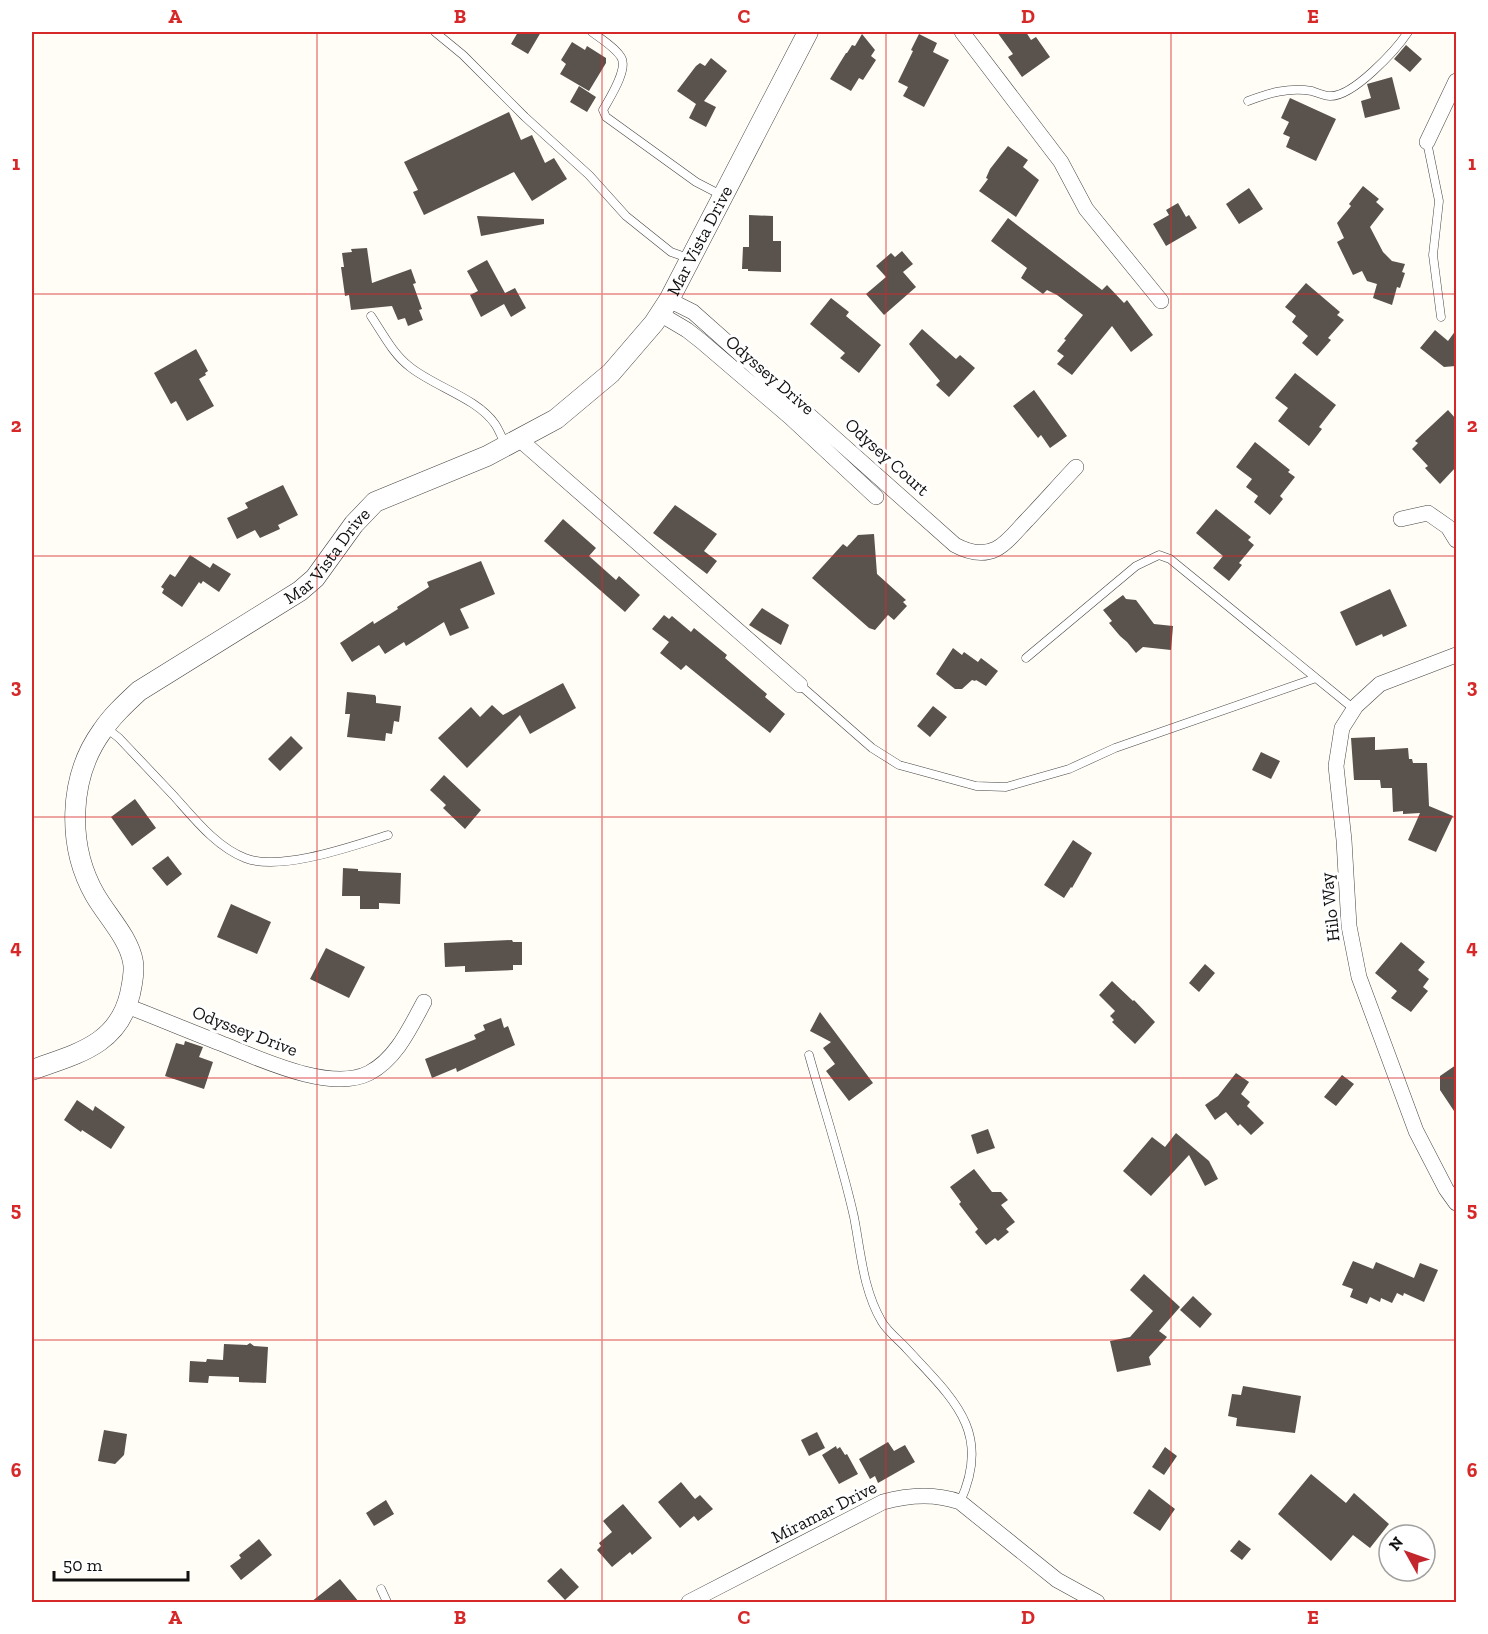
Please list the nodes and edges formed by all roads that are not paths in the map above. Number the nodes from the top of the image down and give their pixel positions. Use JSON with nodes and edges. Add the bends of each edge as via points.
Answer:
{"nodes":[{"id":1,"x":435,"y":32,"type":"edge"},
{"id":2,"x":592,"y":32,"type":"edge"},
{"id":3,"x":808,"y":32,"type":"edge"},
{"id":4,"x":962,"y":32,"type":"edge"},
{"id":5,"x":1408,"y":32,"type":"edge"},
{"id":6,"x":1456,"y":81,"type":"edge"},
{"id":7,"x":1248,"y":101,"type":"dead end"},
{"id":8,"x":1427,"y":142,"type":"joint"},
{"id":9,"x":724,"y":197,"type":"junction"},
{"id":10,"x":690,"y":259,"type":"junction"},
{"id":11,"x":1161,"y":301,"type":"dead end"},
{"id":12,"x":664,"y":307,"type":"junction"},
{"id":13,"x":371,"y":316,"type":"dead end"},
{"id":14,"x":1441,"y":317,"type":"dead end"},
{"id":15,"x":513,"y":442,"type":"junction"},
{"id":16,"x":1076,"y":467,"type":"dead end"},
{"id":17,"x":876,"y":497,"type":"dead end"},
{"id":18,"x":1401,"y":519,"type":"dead end"},
{"id":19,"x":1456,"y":540,"type":"edge"},
{"id":20,"x":1456,"y":655,"type":"edge"},
{"id":21,"x":1026,"y":658,"type":"dead end"},
{"id":22,"x":1316,"y":678,"type":"junction"},
{"id":23,"x":800,"y":685,"type":"joint"},
{"id":24,"x":1354,"y":709,"type":"junction"},
{"id":25,"x":105,"y":727,"type":"junction"},
{"id":26,"x":388,"y":835,"type":"dead end"},
{"id":27,"x":424,"y":1002,"type":"dead end"},
{"id":28,"x":127,"y":1006,"type":"junction"},
{"id":29,"x":809,"y":1055,"type":"dead end"},
{"id":30,"x":32,"y":1070,"type":"edge"},
{"id":31,"x":1456,"y":1203,"type":"edge"},
{"id":32,"x":960,"y":1502,"type":"junction"},
{"id":33,"x":381,"y":1589,"type":"dead end"},
{"id":34,"x":387,"y":1602,"type":"edge"},
{"id":35,"x":689,"y":1602,"type":"edge"},
{"id":36,"x":1097,"y":1602,"type":"edge"}],
"edges":[{"from":1,"to":10,"type":"lane","via":[[589,175],[626,216],[671,252]]},
{"from":2,"to":9,"type":"lane","via":[[623,62],[603,110],[606,117],[696,182]]},
{"from":3,"to":9,"type":"street","name":"Mar Vista Drive"},
{"from":4,"to":11,"type":"street","via":[[1061,162],[1086,209]]},
{"from":5,"to":7,"type":"lane","via":[[1385,59],[1346,92],[1331,96],[1292,89]]},
{"from":6,"to":8,"type":"street"},
{"from":8,"to":14,"type":"lane","via":[[1439,201],[1433,255]]},
{"from":9,"to":10,"type":"street","name":"Mar Vista Drive"},
{"from":10,"to":12,"type":"street","name":"Mar Vista Drive"},
{"from":12,"to":15,"type":"street","name":"Mar Vista Drive","via":[[610,373],[556,419]]},
{"from":12,"to":16,"type":"street","name":"Odysey Court","via":[[693,312],[964,550],[973,553],[998,548]]},
{"from":12,"to":17,"type":"street","name":"Odyssey Drive"},
{"from":13,"to":15,"type":"lane","via":[[403,361],[424,378],[486,414]]},
{"from":15,"to":23,"type":"street"},
{"from":15,"to":25,"type":"street","name":"Mar Vista Drive","via":[[375,502],[315,578],[300,591],[139,692]]},
{"from":18,"to":19,"type":"street","via":[[1428,513],[1448,527]]},
{"from":20,"to":24,"type":"street","name":"Hilo Way","via":[[1380,684]]},
{"from":21,"to":22,"type":"lane","via":[[1136,566],[1159,555],[1170,559]]},
{"from":22,"to":23,"type":"lane","via":[[1115,748],[1069,769],[1006,788],[976,786],[899,765],[872,748]]},
{"from":22,"to":24,"type":"lane"},
{"from":24,"to":31,"type":"street","name":"Hilo Way","via":[[1342,728],[1336,766],[1349,926],[1359,977],[1416,1131]]},
{"from":25,"to":26,"type":"lane","via":[[210,834],[245,859],[283,862]]},
{"from":25,"to":28,"type":"street","name":"Mar Vista Drive","via":[[82,772],[75,823],[85,875],[130,950],[134,964]]},
{"from":27,"to":28,"type":"street","name":"Odyssey Drive","via":[[401,1043],[383,1063],[354,1079],[284,1069]]},
{"from":28,"to":30,"type":"street","name":"Mar Vista Drive","via":[[114,1028],[92,1048]]},
{"from":29,"to":32,"type":"lane","via":[[854,1216],[866,1287],[883,1323],[955,1401],[967,1426],[972,1447],[969,1482]]},
{"from":32,"to":35,"type":"street","name":"Miramar Drive","via":[[944,1496],[903,1496],[883,1502]]},
{"from":32,"to":36,"type":"street","name":"Miramar Drive","via":[[1057,1580]]},
{"from":33,"to":34,"type":"lane"}]}
